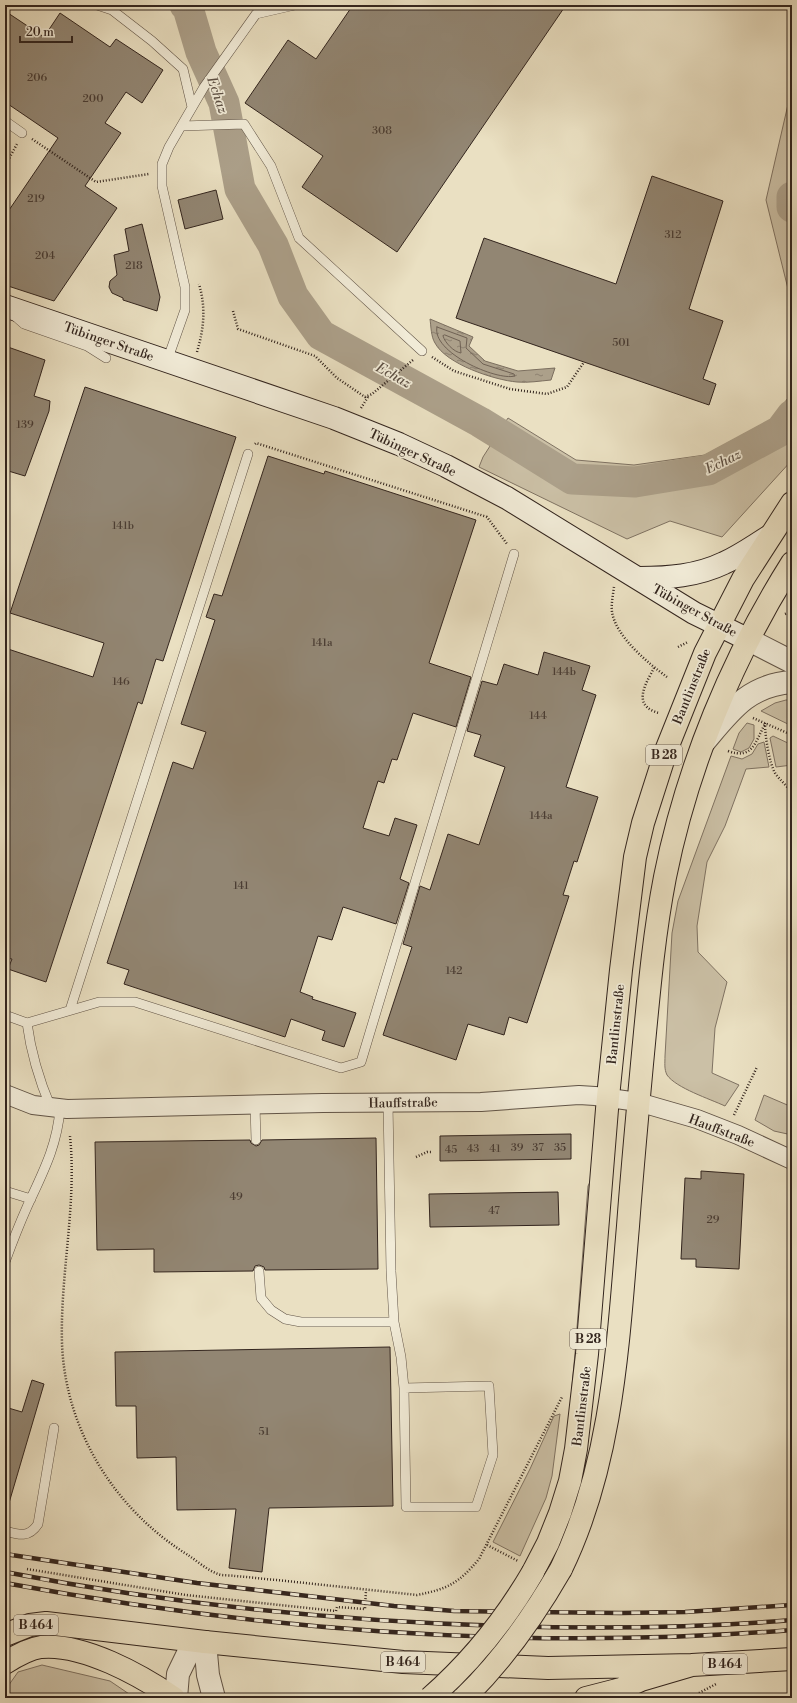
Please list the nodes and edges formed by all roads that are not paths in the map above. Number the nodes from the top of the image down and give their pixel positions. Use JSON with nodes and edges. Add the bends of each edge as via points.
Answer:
{"nodes":[{"id":1,"x":97,"y":5,"type":"edge"},
{"id":2,"x":295,"y":5,"type":"edge"},
{"id":3,"x":274,"y":7,"type":"edge"},
{"id":4,"x":192,"y":107,"type":"junction"},
{"id":5,"x":5,"y":121,"type":"edge"},
{"id":6,"x":182,"y":126,"type":"junction"},
{"id":7,"x":22,"y":133,"type":"road end"},
{"id":8,"x":5,"y":306,"type":"edge"},
{"id":9,"x":422,"y":351,"type":"road end"},
{"id":10,"x":106,"y":358,"type":"dead end"},
{"id":11,"x":167,"y":361,"type":"junction"},
{"id":12,"x":248,"y":454,"type":"dead end"},
{"id":13,"x":792,"y":503,"type":"edge"},
{"id":14,"x":770,"y":536,"type":"junction"},
{"id":15,"x":514,"y":554,"type":"road end"},
{"id":16,"x":792,"y":563,"type":"edge"},
{"id":17,"x":639,"y":578,"type":"junction"},
{"id":18,"x":718,"y":625,"type":"junction"},
{"id":19,"x":749,"y":640,"type":"junction"},
{"id":20,"x":792,"y":662,"type":"edge"},
{"id":21,"x":792,"y":682,"type":"edge"},
{"id":22,"x":704,"y":742,"type":"junction"},
{"id":23,"x":70,"y":1010,"type":"junction"},
{"id":24,"x":5,"y":1016,"type":"edge"},
{"id":25,"x":27,"y":1023,"type":"junction"},
{"id":26,"x":5,"y":1094,"type":"edge"},
{"id":27,"x":608,"y":1097,"type":"junction"},
{"id":28,"x":638,"y":1102,"type":"junction"},
{"id":29,"x":388,"y":1103,"type":"junction"},
{"id":30,"x":255,"y":1105,"type":"junction"},
{"id":31,"x":60,"y":1109,"type":"junction"},
{"id":32,"x":256,"y":1140,"type":"dead end"},
{"id":33,"x":790,"y":1157,"type":"edge"},
{"id":34,"x":5,"y":1191,"type":"edge"},
{"id":35,"x":31,"y":1199,"type":"junction"},
{"id":36,"x":5,"y":1262,"type":"edge"},
{"id":37,"x":259,"y":1270,"type":"dead end"},
{"id":38,"x":394,"y":1322,"type":"junction"},
{"id":39,"x":404,"y":1388,"type":"junction"},
{"id":40,"x":54,"y":1428,"type":"dead end"},
{"id":41,"x":5,"y":1531,"type":"edge"},
{"id":42,"x":5,"y":1635,"type":"edge"},
{"id":43,"x":200,"y":1641,"type":"junction"},
{"id":44,"x":792,"y":1659,"type":"edge"},
{"id":45,"x":5,"y":1663,"type":"edge"},
{"id":46,"x":692,"y":1665,"type":"junction"},
{"id":47,"x":616,"y":1694,"type":"edge"},
{"id":48,"x":175,"y":1698,"type":"edge"},
{"id":49,"x":214,"y":1698,"type":"edge"},
{"id":50,"x":430,"y":1698,"type":"edge"},
{"id":51,"x":464,"y":1698,"type":"edge"},
{"id":52,"x":586,"y":1698,"type":"edge"}],
"edges":[{"from":1,"to":4,"type":"lane","via":[[112,10],[183,69]]},
{"from":2,"to":3,"type":"lane"},
{"from":3,"to":4,"type":"lane","via":[[256,14]]},
{"from":4,"to":6,"type":"lane"},
{"from":5,"to":7,"type":"lane"},
{"from":6,"to":9,"type":"lane","via":[[244,124],[270,166],[299,238]]},
{"from":6,"to":11,"type":"lane","via":[[169,147],[161,173],[185,287],[184,310]]},
{"from":8,"to":10,"type":"lane","via":[[24,324],[87,346]]},
{"from":8,"to":11,"type":"main road","name":"Tübinger Straße"},
{"from":11,"to":17,"type":"main road","name":"Tübinger Straße","via":[[334,418],[418,452],[507,498]]},
{"from":12,"to":23,"type":"lane"},
{"from":13,"to":14,"type":"main road","name":"Bantlinstraße","number":"B 28"},
{"from":14,"to":17,"type":"main road","via":[[735,557],[710,568],[677,577]]},
{"from":14,"to":18,"type":"main road","name":"Bantlinstraße","number":"B 28"},
{"from":15,"to":23,"type":"lane","via":[[360,1062],[341,1068],[135,1002],[99,1002]]},
{"from":16,"to":19,"type":"main road","name":"Bantlinstraße","number":"B 28"},
{"from":17,"to":18,"type":"main road","name":"Tübinger Straße"},
{"from":18,"to":19,"type":"main road","name":"Tübinger Straße"},
{"from":18,"to":27,"type":"main road","name":"Bantlinstraße","number":"B 28","via":[[690,687],[667,748],[635,857]]},
{"from":19,"to":20,"type":"main road","name":"Tübinger Straße"},
{"from":19,"to":22,"type":"main road","name":"Bantlinstraße","number":"B 28"},
{"from":21,"to":22,"type":"main road","via":[[772,685],[740,701]]},
{"from":22,"to":28,"type":"main road","name":"Bantlinstraße","number":"B 28","via":[[673,841],[659,910]]},
{"from":23,"to":25,"type":"lane"},
{"from":24,"to":25,"type":"lane"},
{"from":25,"to":31,"type":"lane","via":[[35,1063]]},
{"from":26,"to":31,"type":"street","name":"Hauffstraße","via":[[33,1105]]},
{"from":27,"to":28,"type":"street","name":"Hauffstraße"},
{"from":27,"to":29,"type":"street","name":"Hauffstraße","via":[[579,1095],[481,1102]]},
{"from":27,"to":50,"type":"main road","name":"Bantlinstraße","number":"B 28","bridge":true,"via":[[587,1354],[570,1481],[548,1543],[524,1566],[520,1593],[482,1646]]},
{"from":28,"to":33,"type":"street","name":"Hauffstraße","via":[[697,1119]]},
{"from":28,"to":51,"type":"main road","name":"Bantlinstraße","number":"B 28","bridge":true,"via":[[618,1338],[607,1422],[585,1513],[574,1541],[548,1591],[508,1649]]},
{"from":29,"to":30,"type":"street","name":"Hauffstraße"},
{"from":29,"to":38,"type":"lane"},
{"from":30,"to":31,"type":"street","name":"Hauffstraße"},
{"from":30,"to":32,"type":"lane"},
{"from":31,"to":35,"type":"lane","via":[[51,1155]]},
{"from":34,"to":35,"type":"lane"},
{"from":35,"to":36,"type":"lane"},
{"from":37,"to":38,"type":"lane","via":[[261,1298],[270,1310],[285,1319],[300,1322]]},
{"from":38,"to":39,"type":"lane"},
{"from":39,"to":39,"type":"lane","via":[[406,1507],[476,1507],[493,1455],[490,1386]]},
{"from":40,"to":41,"type":"lane","via":[[38,1524],[32,1532],[25,1534]]},
{"from":42,"to":43,"type":"main road","number":"B 464","via":[[30,1625],[46,1623]]},
{"from":43,"to":46,"type":"main road","number":"B 464","via":[[403,1662],[548,1668]]},
{"from":43,"to":48,"type":"main road","via":[[178,1674]]},
{"from":43,"to":49,"type":"main road"},
{"from":44,"to":46,"type":"main road","number":"B 464"},
{"from":45,"to":48,"type":"main road","via":[[17,1654],[41,1647],[64,1648],[92,1655],[130,1671]]},
{"from":46,"to":47,"type":"main road","number":"B 464","via":[[641,1680]]},
{"from":47,"to":52,"type":"main road"}]}
